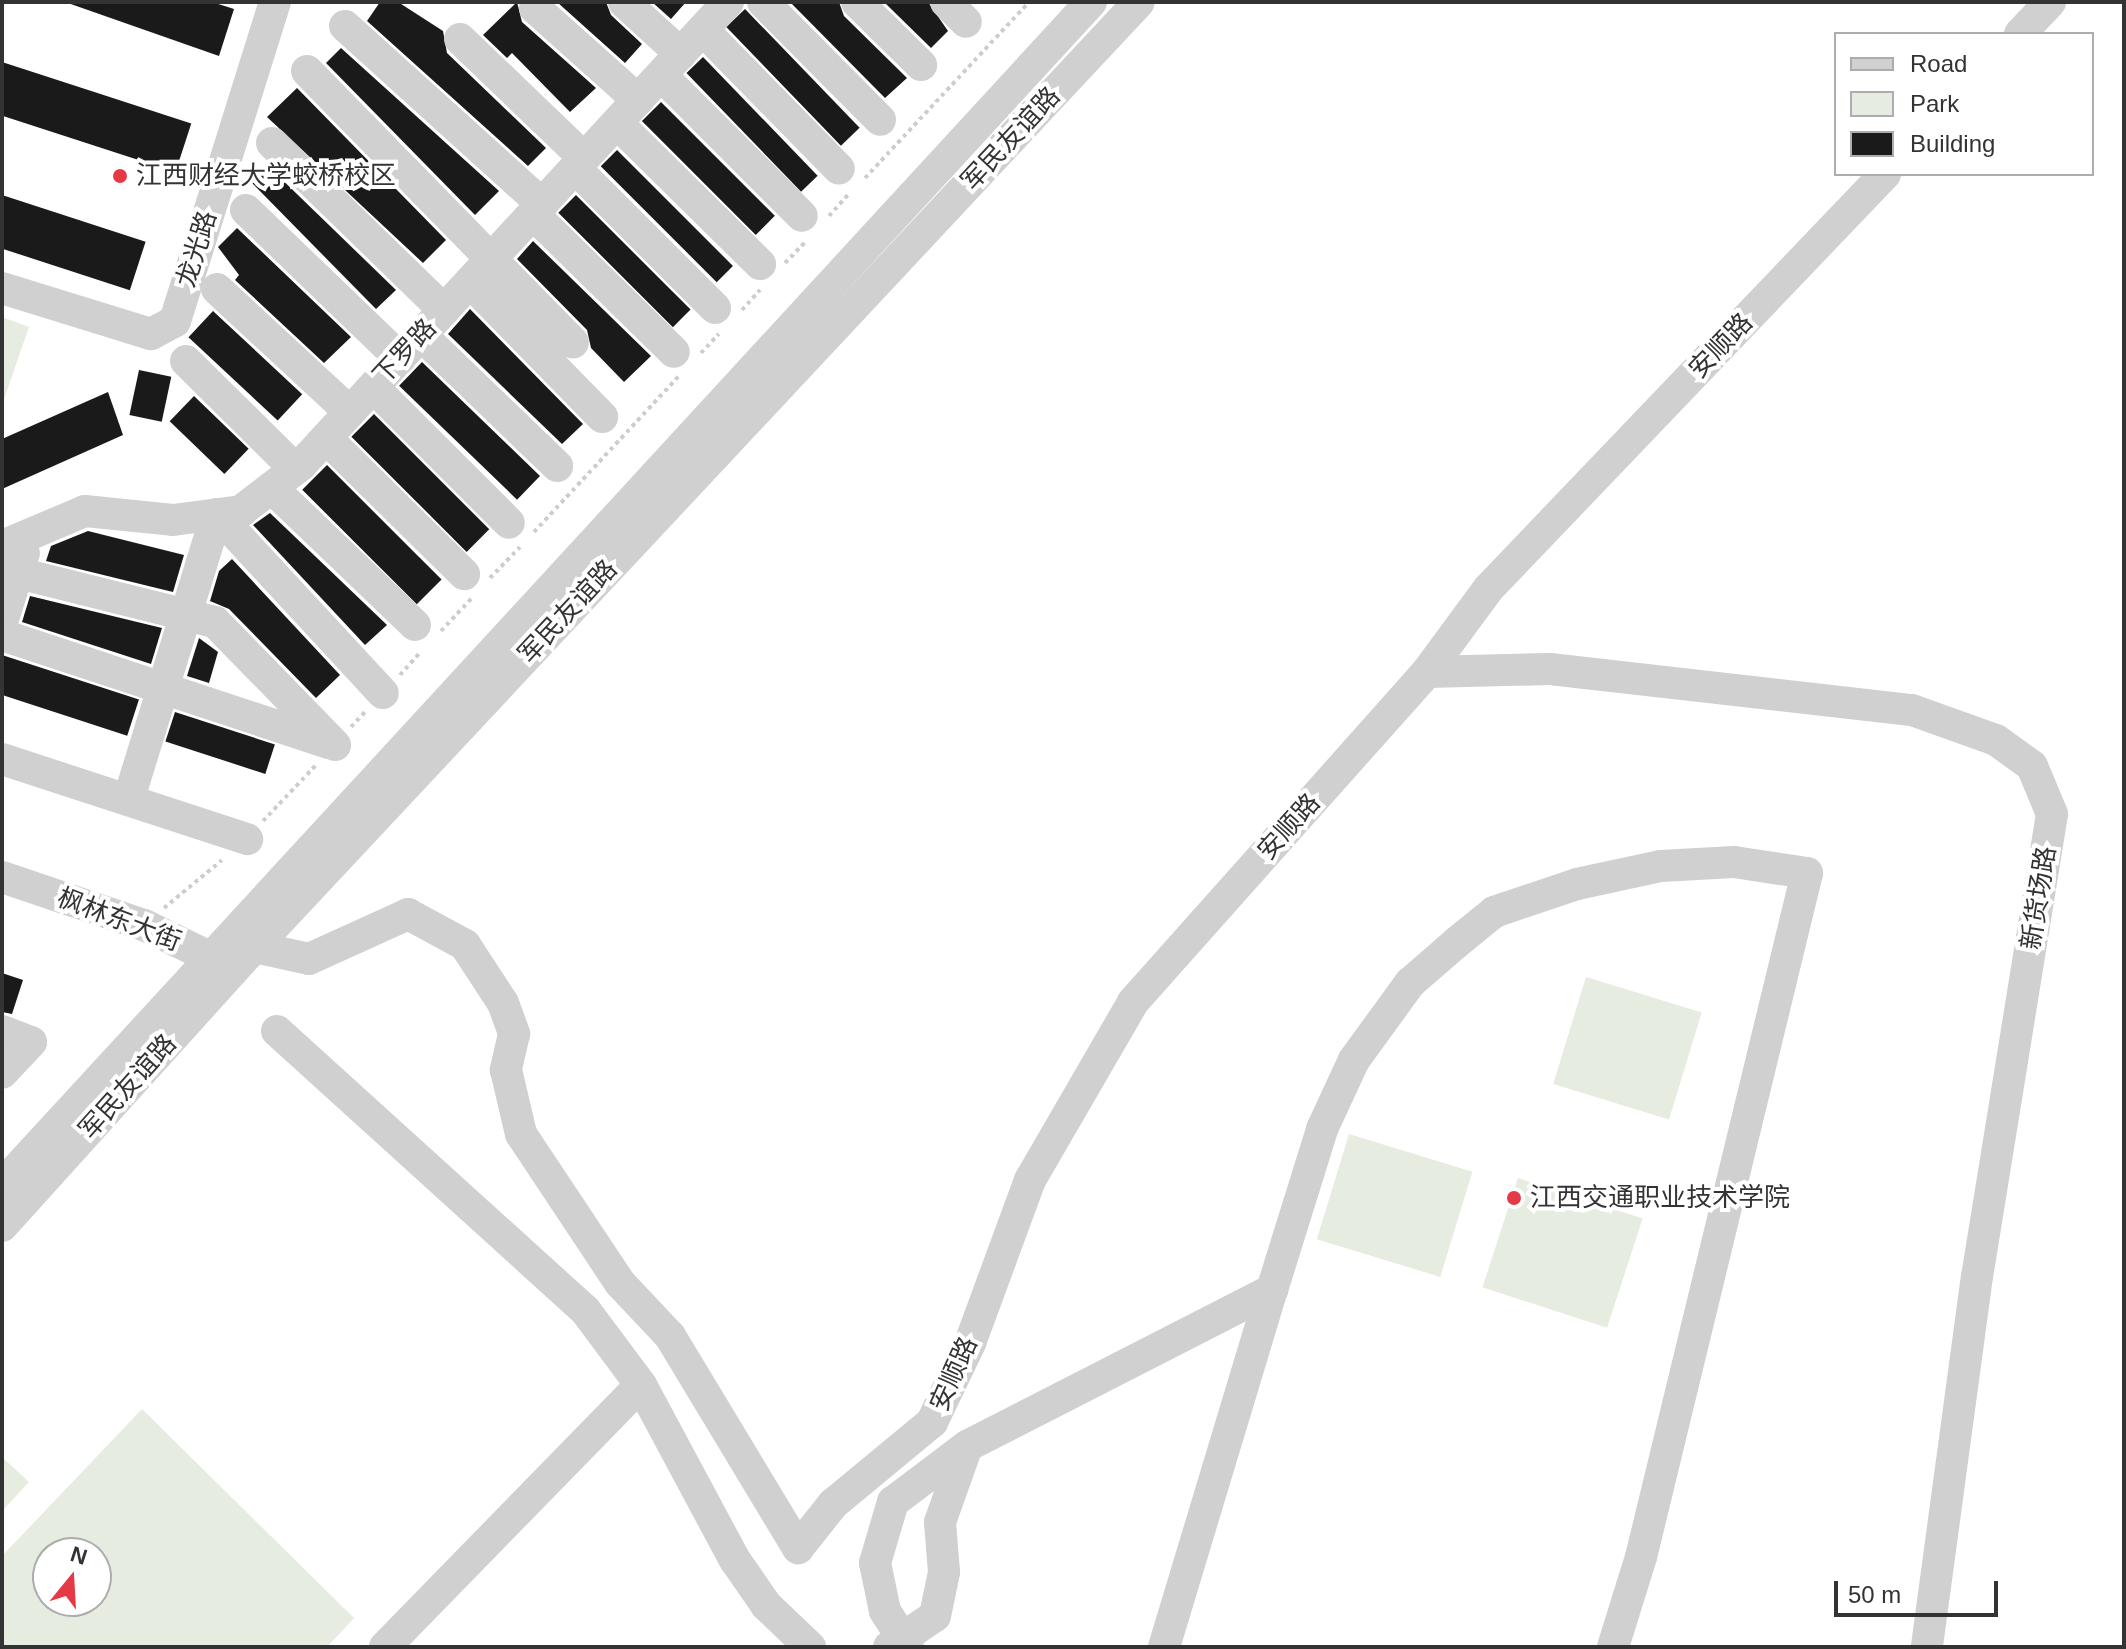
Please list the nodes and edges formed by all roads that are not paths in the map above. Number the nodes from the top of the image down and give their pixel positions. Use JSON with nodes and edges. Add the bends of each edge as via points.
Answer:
{"nodes":[{"id":1,"x":275,"y":2,"type":"edge"},
{"id":2,"x":624,"y":2,"type":"edge"},
{"id":3,"x":728,"y":2,"type":"edge"},
{"id":4,"x":763,"y":2,"type":"edge"},
{"id":5,"x":857,"y":2,"type":"edge"},
{"id":6,"x":1091,"y":2,"type":"edge"},
{"id":7,"x":1139,"y":2,"type":"edge"},
{"id":8,"x":2050,"y":2,"type":"edge"},
{"id":9,"x":535,"y":8,"type":"dead end"},
{"id":10,"x":345,"y":26,"type":"dead end"},
{"id":11,"x":703,"y":30,"type":"junction"},
{"id":12,"x":2022,"y":32,"type":"edge"},
{"id":13,"x":460,"y":39,"type":"dead end"},
{"id":14,"x":671,"y":65,"type":"junction"},
{"id":15,"x":921,"y":65,"type":"dead end"},
{"id":16,"x":307,"y":71,"type":"dead end"},
{"id":17,"x":627,"y":112,"type":"junction"},
{"id":18,"x":880,"y":120,"type":"dead end"},
{"id":19,"x":272,"y":143,"type":"dead end"},
{"id":20,"x":580,"y":163,"type":"junction"},
{"id":21,"x":839,"y":169,"type":"dead end"},
{"id":22,"x":1883,"y":176,"type":"edge"},
{"id":23,"x":538,"y":209,"type":"junction"},
{"id":24,"x":246,"y":210,"type":"dead end"},
{"id":25,"x":814,"y":223,"type":"road end"},
{"id":26,"x":771,"y":270,"type":"road end"},
{"id":27,"x":480,"y":271,"type":"junction"},
{"id":28,"x":2,"y":288,"type":"edge"},
{"id":29,"x":217,"y":289,"type":"dead end"},
{"id":30,"x":444,"y":310,"type":"junction"},
{"id":31,"x":727,"y":315,"type":"road end"},
{"id":32,"x":573,"y":343,"type":"dead end"},
{"id":33,"x":410,"y":347,"type":"junction"},
{"id":34,"x":685,"y":360,"type":"road end"},
{"id":35,"x":186,"y":361,"type":"dead end"},
{"id":36,"x":373,"y":387,"type":"junction"},
{"id":37,"x":350,"y":412,"type":"junction"},
{"id":38,"x":602,"y":417,"type":"dead end"},
{"id":39,"x":326,"y":438,"type":"junction"},
{"id":40,"x":557,"y":466,"type":"dead end"},
{"id":41,"x":283,"y":478,"type":"junction"},
{"id":42,"x":217,"y":514,"type":"junction"},
{"id":43,"x":509,"y":523,"type":"dead end"},
{"id":44,"x":10,"y":559,"type":"edge"},
{"id":45,"x":464,"y":574,"type":"dead end"},
{"id":46,"x":187,"y":611,"type":"junction"},
{"id":47,"x":2,"y":622,"type":"edge"},
{"id":48,"x":2,"y":635,"type":"edge"},
{"id":49,"x":426,"y":636,"type":"road end"},
{"id":50,"x":1427,"y":672,"type":"junction"},
{"id":51,"x":163,"y":686,"type":"junction"},
{"id":52,"x":383,"y":693,"type":"road end"},
{"id":53,"x":2,"y":759,"type":"edge"},
{"id":54,"x":129,"y":798,"type":"junction"},
{"id":55,"x":247,"y":839,"type":"road end"},
{"id":56,"x":2,"y":877,"type":"edge"},
{"id":57,"x":2,"y":895,"type":"edge"},
{"id":58,"x":222,"y":966,"type":"junction"},
{"id":59,"x":2,"y":1031,"type":"edge"},
{"id":60,"x":277,"y":1031,"type":"dead end"},
{"id":61,"x":2,"y":1073,"type":"edge"},
{"id":62,"x":2,"y":1185,"type":"edge"},
{"id":63,"x":2,"y":1226,"type":"edge"},
{"id":64,"x":1272,"y":1290,"type":"junction"},
{"id":65,"x":641,"y":1385,"type":"junction"},
{"id":66,"x":967,"y":1446,"type":"junction"},
{"id":67,"x":899,"y":1644,"type":"edge"},
{"id":68,"x":385,"y":1647,"type":"edge"},
{"id":69,"x":810,"y":1647,"type":"edge"},
{"id":70,"x":1164,"y":1647,"type":"edge"},
{"id":71,"x":1613,"y":1647,"type":"edge"},
{"id":72,"x":1927,"y":1647,"type":"edge"}],
"edges":[{"from":1,"to":28,"type":"street","name":"龙光路","via":[[175,321],[151,334]]},
{"from":2,"to":14,"type":"street"},
{"from":3,"to":11,"type":"street","name":"下罗路"},
{"from":4,"to":18,"type":"street"},
{"from":5,"to":15,"type":"street"},
{"from":6,"to":58,"type":"street","name":"军民友谊路"},
{"from":7,"to":58,"type":"street","name":"军民友谊路"},
{"from":8,"to":12,"type":"street"},
{"from":9,"to":17,"type":"street"},
{"from":10,"to":23,"type":"street"},
{"from":11,"to":14,"type":"street","name":"下罗路"},
{"from":11,"to":21,"type":"street"},
{"from":13,"to":20,"type":"street"},
{"from":14,"to":17,"type":"street","name":"下罗路"},
{"from":14,"to":25,"type":"street"},
{"from":16,"to":27,"type":"street"},
{"from":17,"to":20,"type":"street","name":"下罗路"},
{"from":17,"to":26,"type":"street"},
{"from":19,"to":30,"type":"street"},
{"from":20,"to":23,"type":"street","name":"下罗路"},
{"from":20,"to":31,"type":"street"},
{"from":22,"to":50,"type":"street","name":"安顺路","via":[[1489,588]]},
{"from":23,"to":27,"type":"street","name":"下罗路"},
{"from":23,"to":34,"type":"street"},
{"from":24,"to":33,"type":"street"},
{"from":27,"to":30,"type":"street","name":"下罗路"},
{"from":27,"to":32,"type":"street"},
{"from":27,"to":38,"type":"street"},
{"from":29,"to":37,"type":"street"},
{"from":30,"to":33,"type":"street","name":"下罗路"},
{"from":33,"to":36,"type":"street","name":"下罗路"},
{"from":33,"to":40,"type":"street"},
{"from":35,"to":41,"type":"street"},
{"from":36,"to":37,"type":"street","name":"下罗路"},
{"from":36,"to":43,"type":"street"},
{"from":37,"to":39,"type":"street","name":"下罗路"},
{"from":39,"to":41,"type":"street","name":"下罗路"},
{"from":39,"to":45,"type":"street"},
{"from":41,"to":42,"type":"street","name":"下罗路","via":[[241,511]]},
{"from":41,"to":49,"type":"street"},
{"from":42,"to":44,"type":"street","name":"下罗路","via":[[173,520],[85,511],[31,531]]},
{"from":42,"to":46,"type":"street"},
{"from":42,"to":52,"type":"street"},
{"from":44,"to":46,"type":"street"},
{"from":44,"to":47,"type":"street"},
{"from":46,"to":51,"type":"street"},
{"from":46,"to":51,"type":"street","via":[[215,622],[335,745]]},
{"from":48,"to":51,"type":"street"},
{"from":50,"to":58,"type":"street","name":"安顺路","via":[[1133,1002],[1030,1180],[970,1343],[932,1422],[833,1504],[798,1548],[670,1336],[620,1283],[521,1134],[506,1070],[514,1034],[503,1003],[465,945],[408,914],[309,959]]},
{"from":50,"to":72,"type":"street","name":"新货场路","via":[[1550,669],[1912,710],[1996,740],[2032,766],[2052,814],[1977,1276]]},
{"from":51,"to":54,"type":"street"},
{"from":53,"to":54,"type":"street"},
{"from":54,"to":55,"type":"street"},
{"from":56,"to":58,"type":"street","name":"枫林东大街","via":[[144,925]]},
{"from":57,"to":58,"type":"street","name":"枫林东大街"},
{"from":58,"to":62,"type":"street","name":"军民友谊路"},
{"from":58,"to":63,"type":"street","name":"军民友谊路"},
{"from":59,"to":61,"type":"street","via":[[31,1042]]},
{"from":60,"to":65,"type":"street","via":[[585,1310]]},
{"from":64,"to":66,"type":"street"},
{"from":64,"to":70,"type":"street"},
{"from":64,"to":71,"type":"street","via":[[1322,1129],[1354,1060],[1410,983],[1494,912],[1577,884],[1661,866],[1734,862],[1807,873],[1641,1557]]},
{"from":65,"to":68,"type":"street"},
{"from":65,"to":69,"type":"street","via":[[735,1560],[766,1605]]},
{"from":66,"to":67,"type":"street","via":[[940,1522],[944,1572],[935,1616]]},
{"from":66,"to":67,"type":"street","via":[[893,1502],[875,1563],[885,1611]]}]}
